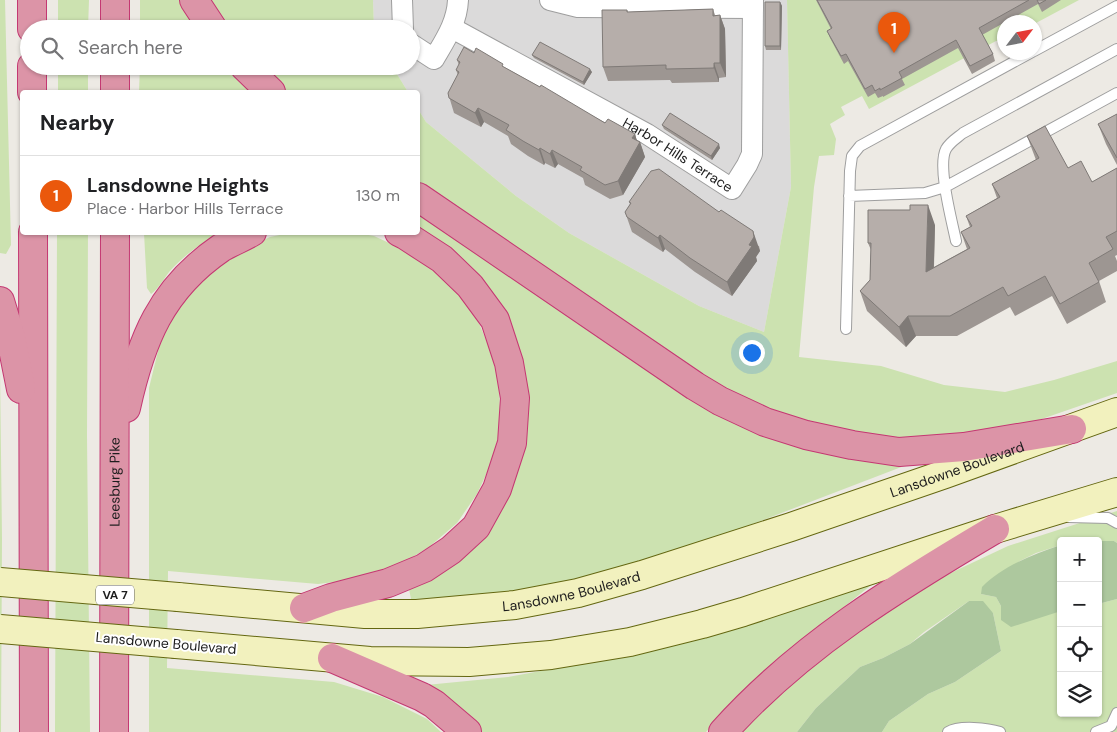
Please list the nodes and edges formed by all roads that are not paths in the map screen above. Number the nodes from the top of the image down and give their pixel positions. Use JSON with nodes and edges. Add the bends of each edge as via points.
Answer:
{"nodes":[{"id":1,"x":32,"y":0,"type":"edge"},
{"id":2,"x":116,"y":0,"type":"edge"},
{"id":3,"x":194,"y":0,"type":"edge"},
{"id":4,"x":402,"y":0,"type":"edge"},
{"id":5,"x":458,"y":0,"type":"edge"},
{"id":6,"x":550,"y":0,"type":"edge"},
{"id":7,"x":753,"y":4,"type":"edge"},
{"id":8,"x":1117,"y":6,"type":"edge"},
{"id":9,"x":32,"y":20,"type":"edge"},
{"id":10,"x":116,"y":20,"type":"edge"},
{"id":11,"x":207,"y":20,"type":"edge"},
{"id":12,"x":403,"y":20,"type":"edge"},
{"id":13,"x":452,"y":28,"type":"junction"},
{"id":14,"x":1042,"y":47,"type":"edge"},
{"id":15,"x":1117,"y":49,"type":"edge"},
{"id":16,"x":420,"y":50,"type":"edge"},
{"id":17,"x":1018,"y":60,"type":"edge"},
{"id":18,"x":32,"y":75,"type":"edge"},
{"id":19,"x":115,"y":75,"type":"edge"},
{"id":20,"x":253,"y":75,"type":"edge"},
{"id":21,"x":32,"y":90,"type":"edge"},
{"id":22,"x":115,"y":90,"type":"edge"},
{"id":23,"x":269,"y":90,"type":"edge"},
{"id":24,"x":1117,"y":93,"type":"edge"},
{"id":25,"x":945,"y":187,"type":"junction"},
{"id":26,"x":849,"y":196,"type":"junction"},
{"id":27,"x":420,"y":198,"type":"edge"},
{"id":28,"x":32,"y":235,"type":"edge"},
{"id":29,"x":115,"y":235,"type":"edge"},
{"id":30,"x":246,"y":235,"type":"edge"},
{"id":31,"x":405,"y":235,"type":"edge"},
{"id":32,"x":956,"y":241,"type":"dead end"},
{"id":33,"x":0,"y":301,"type":"edge"},
{"id":34,"x":846,"y":329,"type":"dead end"},
{"id":35,"x":1117,"y":412,"type":"edge"},
{"id":36,"x":1072,"y":429,"type":"junction"},
{"id":37,"x":115,"y":458,"type":"junction"},
{"id":38,"x":33,"y":469,"type":"junction"},
{"id":39,"x":1117,"y":492,"type":"edge"},
{"id":40,"x":1040,"y":516,"type":"junction"},
{"id":41,"x":1117,"y":523,"type":"edge"},
{"id":42,"x":995,"y":529,"type":"junction"},
{"id":43,"x":0,"y":582,"type":"edge"},
{"id":44,"x":304,"y":608,"type":"junction"},
{"id":45,"x":0,"y":629,"type":"edge"},
{"id":46,"x":332,"y":658,"type":"junction"},
{"id":47,"x":1117,"y":713,"type":"edge"},
{"id":48,"x":1113,"y":729,"type":"edge"},
{"id":49,"x":34,"y":732,"type":"edge"},
{"id":50,"x":114,"y":732,"type":"edge"},
{"id":51,"x":467,"y":732,"type":"edge"},
{"id":52,"x":723,"y":732,"type":"edge"},
{"id":53,"x":948,"y":732,"type":"edge"},
{"id":54,"x":1000,"y":732,"type":"edge"},
{"id":55,"x":1096,"y":732,"type":"edge"}],
"edges":[{"from":1,"to":9,"type":"highway"},
{"from":2,"to":10,"type":"highway"},
{"from":3,"to":11,"type":"highway"},
{"from":4,"to":12,"type":"street"},
{"from":5,"to":13,"type":"street","via":[[458,12]]},
{"from":6,"to":7,"type":"street","via":[[578,7]]},
{"from":7,"to":13,"type":"street","name":"Harbor Hills Terrace","via":[[752,154],[732,189],[647,134]]},
{"from":8,"to":14,"type":"lane"},
{"from":13,"to":16,"type":"street","via":[[434,59]]},
{"from":15,"to":25,"type":"lane","via":[[952,141],[943,161]]},
{"from":17,"to":26,"type":"lane","via":[[860,146],[852,156]]},
{"from":18,"to":21,"type":"highway"},
{"from":19,"to":22,"type":"highway"},
{"from":20,"to":23,"type":"highway"},
{"from":24,"to":25,"type":"lane"},
{"from":25,"to":26,"type":"lane","via":[[925,194]]},
{"from":25,"to":32,"type":"lane"},
{"from":26,"to":34,"type":"lane"},
{"from":27,"to":36,"type":"highway","via":[[695,386],[720,402],[765,422],[806,435],[899,452],[964,447]]},
{"from":28,"to":38,"type":"highway"},
{"from":29,"to":37,"type":"highway","name":"Leesburg Pike","number":"VA 7"},
{"from":30,"to":37,"type":"highway","via":[[222,247],[194,269],[163,306],[146,337],[134,371]]},
{"from":31,"to":44,"type":"highway","via":[[442,259],[470,286],[495,320],[509,363],[515,398],[512,443],[497,489],[476,527],[451,550],[424,568],[388,583]]},
{"from":33,"to":38,"type":"highway","via":[[20,383]]},
{"from":35,"to":36,"type":"main road","name":"Lansdowne Boulevard"},
{"from":36,"to":44,"type":"main road","name":"Lansdowne Boulevard","via":[[791,527],[578,593],[515,605],[417,614],[365,614]]},
{"from":37,"to":50,"type":"highway","name":"Leesburg Pike","number":"VA 7"},
{"from":38,"to":49,"type":"highway"},
{"from":39,"to":40,"type":"main road","name":"Lansdowne Boulevard"},
{"from":40,"to":41,"type":"lane","via":[[1108,518]]},
{"from":40,"to":42,"type":"main road","name":"Lansdowne Boulevard"},
{"from":42,"to":46,"type":"main road","name":"Lansdowne Boulevard","via":[[743,612],[630,642],[470,662]]},
{"from":42,"to":52,"type":"highway","via":[[878,600],[827,638],[752,701]]},
{"from":43,"to":44,"type":"main road","name":"Lansdowne Boulevard","bridge":true},
{"from":45,"to":46,"type":"main road","name":"Lansdowne Boulevard","bridge":true},
{"from":46,"to":51,"type":"highway","via":[[422,697]]},
{"from":47,"to":48,"type":"lane"},
{"from":48,"to":55,"type":"lane"},
{"from":53,"to":54,"type":"lane","via":[[954,728]]}]}
